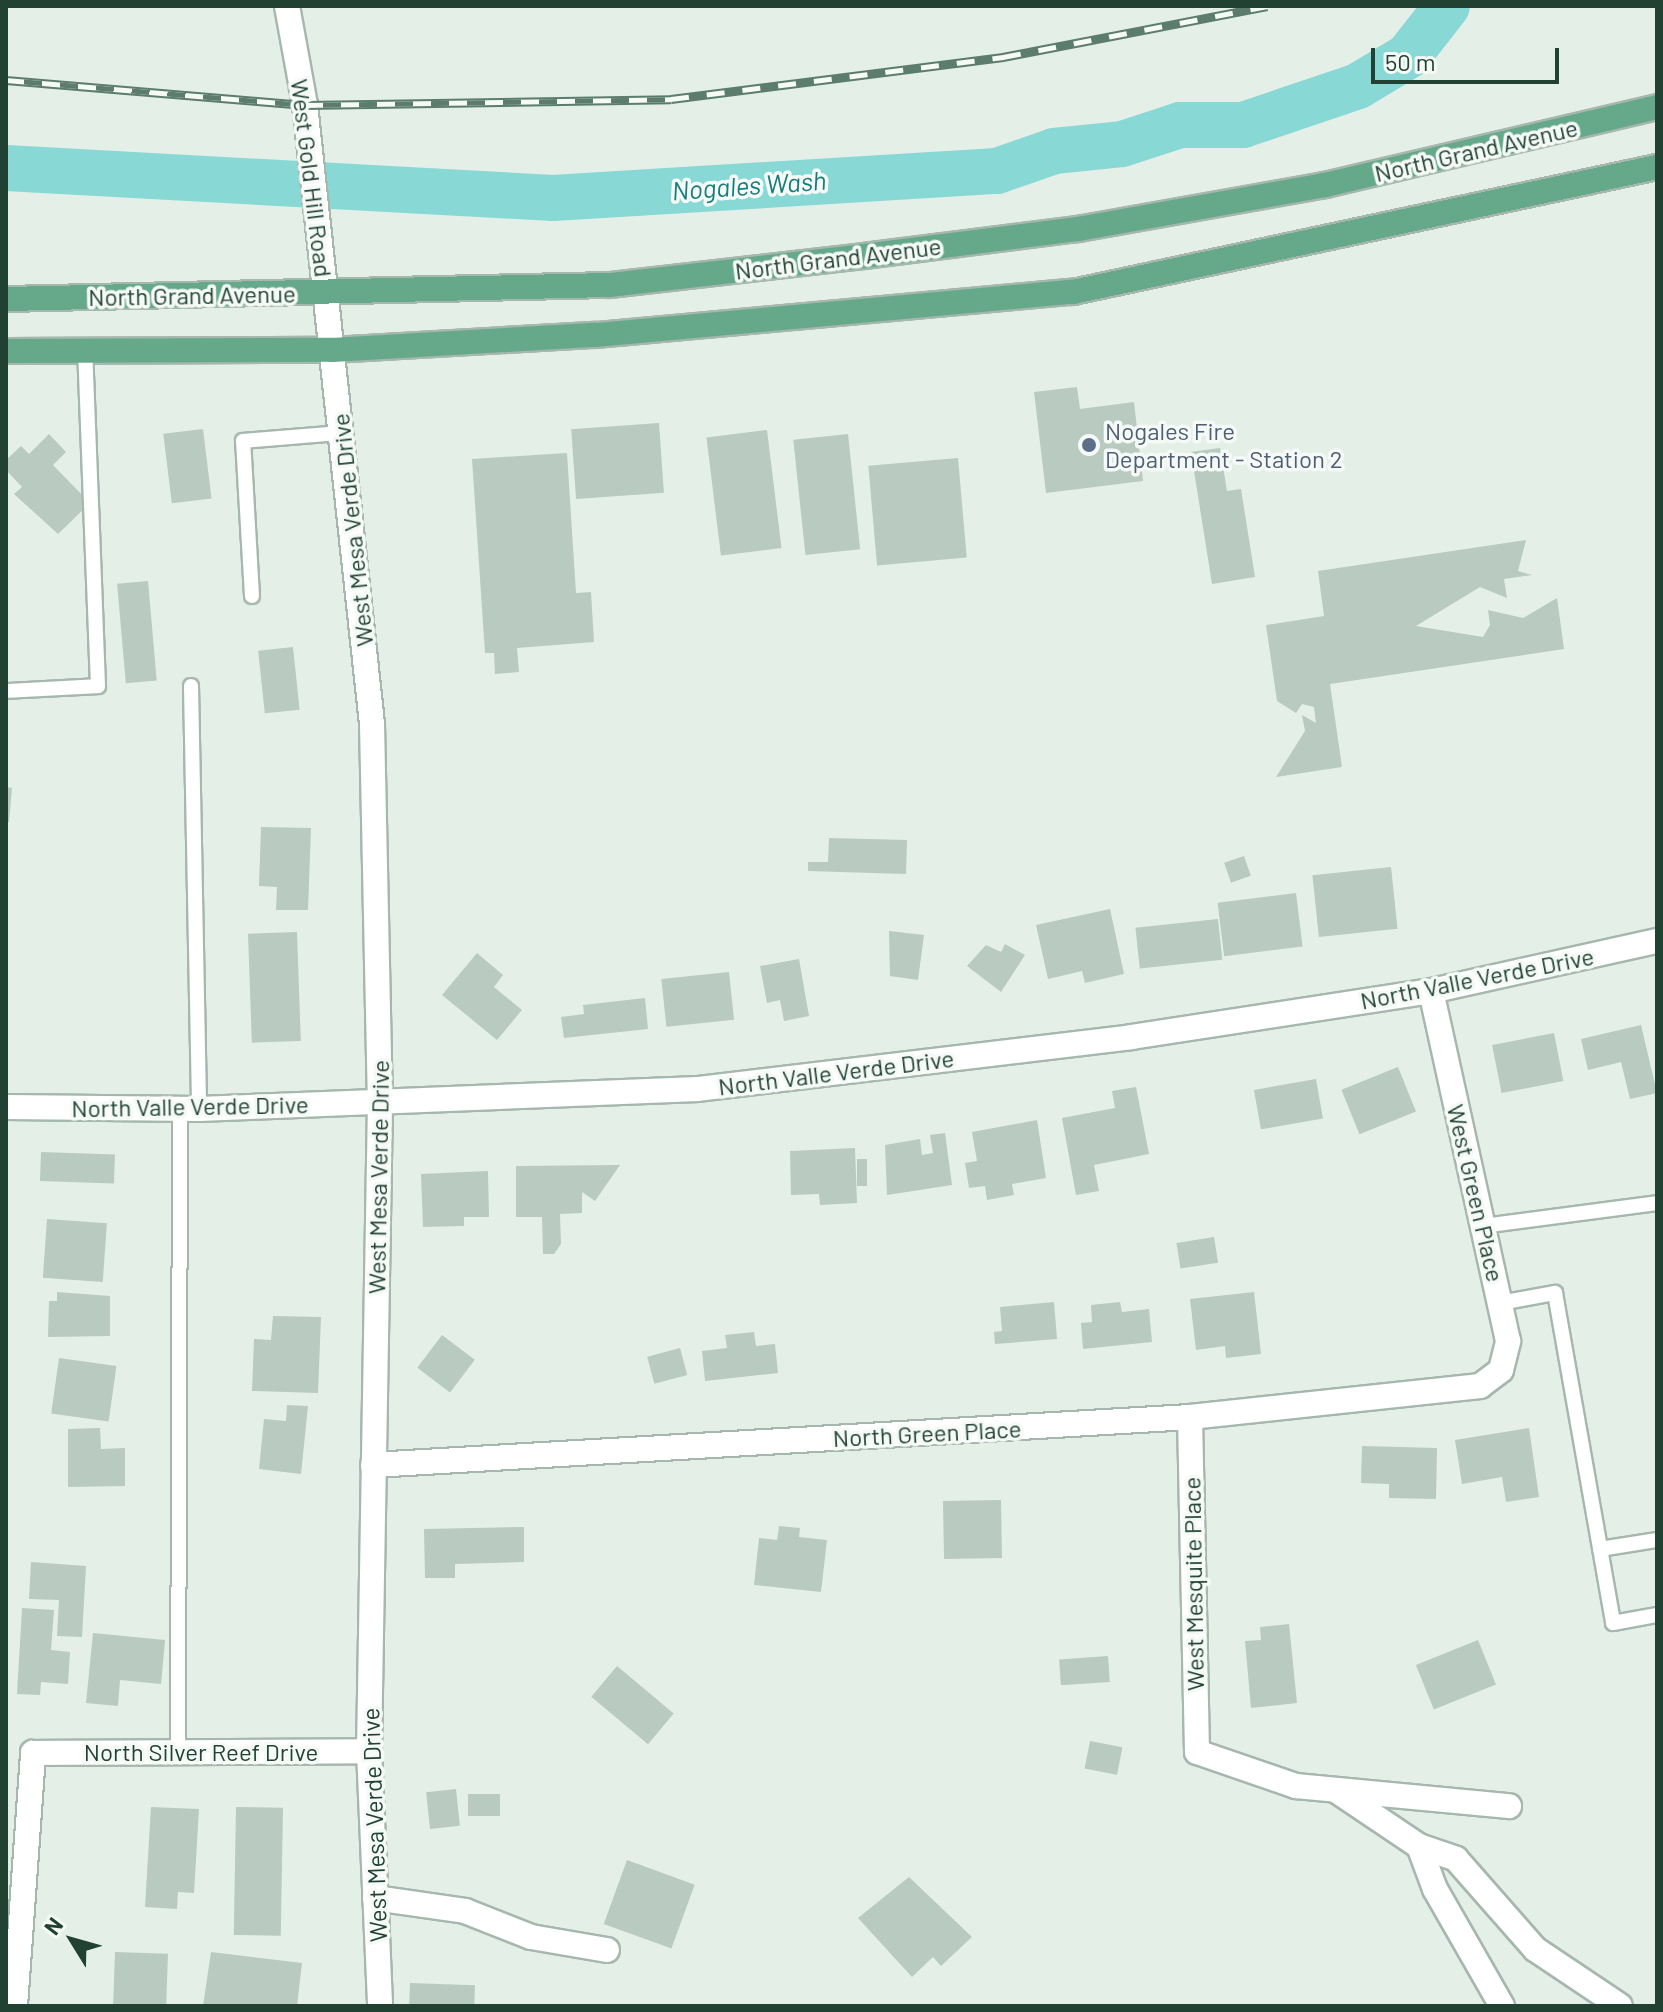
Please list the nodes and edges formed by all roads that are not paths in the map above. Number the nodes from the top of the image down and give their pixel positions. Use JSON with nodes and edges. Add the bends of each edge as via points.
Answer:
{"nodes":[{"id":1,"x":287,"y":6,"type":"edge"},
{"id":2,"x":1657,"y":107,"type":"edge"},
{"id":3,"x":1657,"y":167,"type":"edge"},
{"id":4,"x":326,"y":292,"type":"junction"},
{"id":5,"x":6,"y":299,"type":"edge"},
{"id":6,"x":332,"y":350,"type":"junction"},
{"id":7,"x":6,"y":351,"type":"edge"},
{"id":8,"x":85,"y":352,"type":"junction"},
{"id":9,"x":341,"y":433,"type":"junction"},
{"id":10,"x":252,"y":596,"type":"dead end"},
{"id":11,"x":191,"y":686,"type":"dead end"},
{"id":12,"x":6,"y":691,"type":"edge"},
{"id":13,"x":1657,"y":941,"type":"edge"},
{"id":14,"x":1431,"y":991,"type":"junction"},
{"id":15,"x":380,"y":1102,"type":"junction"},
{"id":16,"x":6,"y":1107,"type":"edge"},
{"id":17,"x":189,"y":1109,"type":"junction"},
{"id":18,"x":1657,"y":1203,"type":"edge"},
{"id":19,"x":1483,"y":1226,"type":"junction"},
{"id":20,"x":1500,"y":1303,"type":"junction"},
{"id":21,"x":1480,"y":1386,"type":"joint"},
{"id":22,"x":1190,"y":1417,"type":"junction"},
{"id":23,"x":373,"y":1465,"type":"junction"},
{"id":24,"x":1657,"y":1540,"type":"edge"},
{"id":25,"x":1600,"y":1549,"type":"junction"},
{"id":26,"x":1657,"y":1615,"type":"edge"},
{"id":27,"x":369,"y":1751,"type":"junction"},
{"id":28,"x":178,"y":1752,"type":"junction"},
{"id":29,"x":1335,"y":1790,"type":"junction"},
{"id":30,"x":1509,"y":1806,"type":"dead end"},
{"id":31,"x":1419,"y":1846,"type":"junction"},
{"id":32,"x":375,"y":1898,"type":"junction"},
{"id":33,"x":607,"y":1950,"type":"dead end"},
{"id":34,"x":12,"y":1993,"type":"edge"},
{"id":35,"x":380,"y":2006,"type":"edge"},
{"id":36,"x":1502,"y":2006,"type":"edge"},
{"id":37,"x":1620,"y":2006,"type":"edge"}],
"edges":[{"from":1,"to":4,"type":"street","name":"West Gold Hill Road"},
{"from":2,"to":4,"type":"main road","name":"North Grand Avenue","via":[[1325,185],[1078,229],[610,285]]},
{"from":3,"to":6,"type":"main road","via":[[1073,292],[596,335]]},
{"from":4,"to":5,"type":"main road","name":"North Grand Avenue"},
{"from":4,"to":6,"type":"street","name":"West Gold Hill Road"},
{"from":6,"to":8,"type":"main road"},
{"from":6,"to":9,"type":"street","name":"West Mesa Verde Drive"},
{"from":7,"to":8,"type":"main road"},
{"from":8,"to":12,"type":"lane","via":[[98,686]]},
{"from":9,"to":10,"type":"lane","via":[[243,441]]},
{"from":9,"to":15,"type":"street","name":"West Mesa Verde Drive","via":[[372,724]]},
{"from":11,"to":17,"type":"lane"},
{"from":13,"to":14,"type":"street","name":"North Valle Verde Drive"},
{"from":14,"to":15,"type":"street","name":"North Valle Verde Drive","via":[[1131,1037],[698,1089]]},
{"from":14,"to":19,"type":"street","name":"West Green Place"},
{"from":15,"to":17,"type":"street","name":"North Valle Verde Drive"},
{"from":15,"to":23,"type":"street","name":"West Mesa Verde Drive"},
{"from":16,"to":17,"type":"street","name":"North Valle Verde Drive"},
{"from":17,"to":28,"type":"lane"},
{"from":18,"to":19,"type":"lane"},
{"from":19,"to":20,"type":"street","name":"West Green Place"},
{"from":20,"to":21,"type":"street","name":"West Green Place","via":[[1508,1341],[1501,1370]]},
{"from":20,"to":25,"type":"lane","via":[[1555,1293]]},
{"from":21,"to":22,"type":"street","name":"North Green Place"},
{"from":22,"to":23,"type":"street","name":"North Green Place"},
{"from":22,"to":29,"type":"street","name":"West Mesquite Place","via":[[1197,1752],[1296,1786]]},
{"from":23,"to":27,"type":"street","name":"West Mesa Verde Drive"},
{"from":24,"to":25,"type":"lane"},
{"from":25,"to":26,"type":"lane","via":[[1613,1623]]},
{"from":27,"to":28,"type":"street","name":"North Silver Reef Drive"},
{"from":27,"to":32,"type":"street","name":"West Mesa Verde Drive"},
{"from":28,"to":34,"type":"street","name":"North Silver Reef Drive","via":[[33,1753]]},
{"from":29,"to":30,"type":"street"},
{"from":29,"to":31,"type":"street"},
{"from":31,"to":36,"type":"street","via":[[1435,1889]]},
{"from":31,"to":37,"type":"street","via":[[1456,1859],[1535,1949]]},
{"from":32,"to":33,"type":"street","via":[[465,1911],[531,1937]]},
{"from":32,"to":35,"type":"street","name":"West Mesa Verde Drive"}]}
